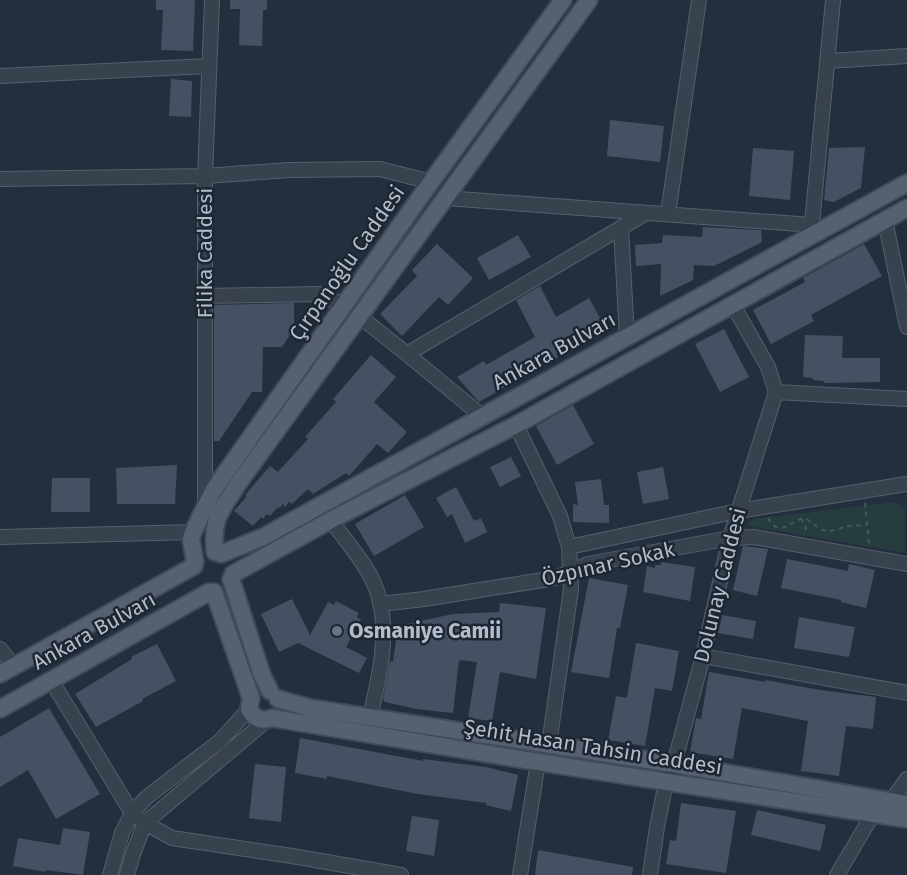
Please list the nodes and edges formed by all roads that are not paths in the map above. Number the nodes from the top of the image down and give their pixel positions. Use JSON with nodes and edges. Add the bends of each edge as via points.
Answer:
{"nodes":[{"id":1,"x":212,"y":0,"type":"edge"},
{"id":2,"x":563,"y":0,"type":"edge"},
{"id":3,"x":589,"y":0,"type":"edge"},
{"id":4,"x":699,"y":0,"type":"edge"},
{"id":5,"x":833,"y":0,"type":"edge"},
{"id":6,"x":907,"y":56,"type":"edge"},
{"id":7,"x":828,"y":61,"type":"junction"},
{"id":8,"x":209,"y":66,"type":"junction"},
{"id":9,"x":0,"y":76,"type":"edge"},
{"id":10,"x":205,"y":176,"type":"junction"},
{"id":11,"x":0,"y":179,"type":"edge"},
{"id":12,"x":431,"y":182,"type":"junction"},
{"id":13,"x":907,"y":183,"type":"edge"},
{"id":14,"x":445,"y":198,"type":"junction"},
{"id":15,"x":907,"y":208,"type":"edge"},
{"id":16,"x":646,"y":213,"type":"junction"},
{"id":17,"x":668,"y":214,"type":"junction"},
{"id":18,"x":885,"y":220,"type":"junction"},
{"id":19,"x":621,"y":228,"type":"junction"},
{"id":20,"x":812,"y":231,"type":"junction"},
{"id":21,"x":205,"y":296,"type":"junction"},
{"id":22,"x":733,"y":305,"type":"junction"},
{"id":23,"x":345,"y":306,"type":"junction"},
{"id":24,"x":359,"y":316,"type":"junction"},
{"id":25,"x":907,"y":327,"type":"edge"},
{"id":26,"x":627,"y":337,"type":"junction"},
{"id":27,"x":407,"y":354,"type":"junction"},
{"id":28,"x":776,"y":392,"type":"junction"},
{"id":29,"x":907,"y":399,"type":"edge"},
{"id":30,"x":482,"y":416,"type":"junction"},
{"id":31,"x":516,"y":425,"type":"junction"},
{"id":32,"x":907,"y":484,"type":"edge"},
{"id":33,"x":205,"y":506,"type":"junction"},
{"id":34,"x":738,"y":511,"type":"junction"},
{"id":35,"x":331,"y":520,"type":"junction"},
{"id":36,"x":193,"y":532,"type":"junction"},
{"id":37,"x":0,"y":537,"type":"edge"},
{"id":38,"x":730,"y":538,"type":"junction"},
{"id":39,"x":570,"y":548,"type":"junction"},
{"id":40,"x":218,"y":553,"type":"junction"},
{"id":41,"x":194,"y":564,"type":"junction"},
{"id":42,"x":907,"y":564,"type":"edge"},
{"id":43,"x":571,"y":571,"type":"junction"},
{"id":44,"x":232,"y":576,"type":"junction"},
{"id":45,"x":212,"y":592,"type":"junction"},
{"id":46,"x":380,"y":604,"type":"junction"},
{"id":47,"x":0,"y":649,"type":"edge"},
{"id":48,"x":703,"y":656,"type":"junction"},
{"id":49,"x":7,"y":670,"type":"edge"},
{"id":50,"x":51,"y":681,"type":"junction"},
{"id":51,"x":907,"y":693,"type":"edge"},
{"id":52,"x":274,"y":695,"type":"junction"},
{"id":53,"x":250,"y":704,"type":"junction"},
{"id":54,"x":0,"y":709,"type":"edge"},
{"id":55,"x":370,"y":717,"type":"junction"},
{"id":56,"x":269,"y":719,"type":"junction"},
{"id":57,"x":549,"y":745,"type":"junction"},
{"id":58,"x":538,"y":762,"type":"junction"},
{"id":59,"x":674,"y":764,"type":"junction"},
{"id":60,"x":907,"y":778,"type":"edge"},
{"id":61,"x":666,"y":782,"type":"junction"},
{"id":62,"x":899,"y":803,"type":"edge"},
{"id":63,"x":132,"y":813,"type":"junction"},
{"id":64,"x":873,"y":814,"type":"junction"},
{"id":65,"x":907,"y":819,"type":"edge"},
{"id":66,"x":145,"y":823,"type":"junction"},
{"id":67,"x":110,"y":875,"type":"edge"},
{"id":68,"x":127,"y":875,"type":"edge"},
{"id":69,"x":401,"y":875,"type":"edge"},
{"id":70,"x":520,"y":875,"type":"edge"},
{"id":71,"x":650,"y":875,"type":"edge"},
{"id":72,"x":837,"y":875,"type":"edge"}],
"edges":[{"from":1,"to":8,"type":"street","name":"Filika Caddesi"},
{"from":2,"to":12,"type":"main road","name":"Çırpanoğlu Caddesi"},
{"from":3,"to":14,"type":"main road","name":"Çırpanoğlu Caddesi"},
{"from":4,"to":17,"type":"street"},
{"from":5,"to":7,"type":"street"},
{"from":6,"to":7,"type":"street"},
{"from":7,"to":20,"type":"street"},
{"from":8,"to":9,"type":"street"},
{"from":8,"to":10,"type":"street","name":"Filika Caddesi"},
{"from":10,"to":11,"type":"street"},
{"from":10,"to":12,"type":"street","via":[[380,169]]},
{"from":10,"to":21,"type":"street","name":"Filika Caddesi"},
{"from":12,"to":23,"type":"main road","name":"Çırpanoğlu Caddesi"},
{"from":13,"to":20,"type":"main road","name":"Ankara Bulvarı"},
{"from":14,"to":16,"type":"street"},
{"from":14,"to":24,"type":"main road","name":"Çırpanoğlu Caddesi"},
{"from":15,"to":18,"type":"main road","name":"Ankara Bulvarı"},
{"from":16,"to":17,"type":"street"},
{"from":16,"to":19,"type":"street"},
{"from":17,"to":20,"type":"street"},
{"from":18,"to":22,"type":"main road","name":"Ankara Bulvarı"},
{"from":18,"to":25,"type":"street"},
{"from":19,"to":26,"type":"street"},
{"from":19,"to":27,"type":"street"},
{"from":20,"to":26,"type":"main road","name":"Ankara Bulvarı"},
{"from":21,"to":23,"type":"street","via":[[319,294]]},
{"from":21,"to":33,"type":"street","name":"Filika Caddesi"},
{"from":22,"to":28,"type":"street","via":[[768,367]]},
{"from":22,"to":31,"type":"main road","name":"Ankara Bulvarı"},
{"from":23,"to":33,"type":"main road","name":"Çırpanoğlu Caddesi"},
{"from":24,"to":27,"type":"street"},
{"from":24,"to":40,"type":"main road","name":"Çırpanoğlu Caddesi","via":[[218,515],[213,532]]},
{"from":26,"to":30,"type":"main road","name":"Ankara Bulvarı"},
{"from":27,"to":30,"type":"street"},
{"from":28,"to":29,"type":"street"},
{"from":28,"to":34,"type":"street","name":"Dolunay Caddesi"},
{"from":30,"to":40,"type":"main road","name":"Ankara Bulvarı","via":[[263,537]]},
{"from":31,"to":35,"type":"main road","name":"Ankara Bulvarı"},
{"from":31,"to":39,"type":"street","via":[[560,516]]},
{"from":32,"to":34,"type":"street"},
{"from":33,"to":36,"type":"main road","name":"Çırpanoğlu Caddesi"},
{"from":34,"to":38,"type":"street","name":"Dolunay Caddesi"},
{"from":34,"to":39,"type":"street"},
{"from":35,"to":44,"type":"main road","name":"Ankara Bulvarı"},
{"from":35,"to":46,"type":"street","via":[[369,576]]},
{"from":36,"to":37,"type":"street"},
{"from":36,"to":41,"type":"main road","name":"Çırpanoğlu Caddesi"},
{"from":38,"to":42,"type":"street","name":"Özpınar Sokak","via":[[754,537]]},
{"from":38,"to":43,"type":"street","name":"Özpınar Sokak","via":[[588,564]]},
{"from":38,"to":48,"type":"street","name":"Dolunay Caddesi"},
{"from":39,"to":43,"type":"street"},
{"from":40,"to":41,"type":"main road","name":"Ankara Bulvarı","via":[[204,554]]},
{"from":40,"to":44,"type":"main road","via":[[230,562]]},
{"from":41,"to":45,"type":"main road","via":[[197,585]]},
{"from":41,"to":49,"type":"main road","name":"Ankara Bulvarı"},
{"from":43,"to":46,"type":"street","name":"Özpınar Sokak","via":[[555,578]]},
{"from":43,"to":57,"type":"street"},
{"from":44,"to":45,"type":"main road","name":"Ankara Bulvarı","via":[[226,587]]},
{"from":44,"to":52,"type":"main road","via":[[262,675]]},
{"from":45,"to":50,"type":"main road","name":"Ankara Bulvarı"},
{"from":45,"to":53,"type":"main road"},
{"from":46,"to":55,"type":"street","via":[[382,643]]},
{"from":47,"to":49,"type":"street"},
{"from":48,"to":51,"type":"street"},
{"from":48,"to":59,"type":"street","name":"Dolunay Caddesi"},
{"from":50,"to":54,"type":"main road","name":"Ankara Bulvarı"},
{"from":50,"to":63,"type":"street"},
{"from":52,"to":53,"type":"main road","via":[[259,691]]},
{"from":52,"to":55,"type":"main road","name":"Şehit Hasan Tahsin Caddesi","via":[[310,708]]},
{"from":52,"to":56,"type":"main road","via":[[279,710]]},
{"from":53,"to":56,"type":"main road","name":"Şehit Hasan Tahsin Caddesi","via":[[256,718]]},
{"from":53,"to":63,"type":"street","via":[[220,741]]},
{"from":55,"to":57,"type":"main road","name":"Şehit Hasan Tahsin Caddesi"},
{"from":56,"to":58,"type":"main road","name":"Şehit Hasan Tahsin Caddesi"},
{"from":56,"to":66,"type":"street"},
{"from":57,"to":59,"type":"main road","name":"Şehit Hasan Tahsin Caddesi"},
{"from":58,"to":61,"type":"main road","name":"Şehit Hasan Tahsin Caddesi"},
{"from":58,"to":70,"type":"street"},
{"from":59,"to":61,"type":"street","name":"Dolunay Caddesi"},
{"from":59,"to":62,"type":"main road","name":"Şehit Hasan Tahsin Caddesi"},
{"from":60,"to":62,"type":"street"},
{"from":61,"to":64,"type":"main road","name":"Şehit Hasan Tahsin Caddesi"},
{"from":61,"to":71,"type":"street","name":"Dolunay Caddesi"},
{"from":63,"to":66,"type":"street"},
{"from":63,"to":67,"type":"street","via":[[122,832]]},
{"from":64,"to":65,"type":"main road","name":"Şehit Hasan Tahsin Caddesi"},
{"from":64,"to":72,"type":"street"},
{"from":66,"to":68,"type":"street"},
{"from":66,"to":69,"type":"street","via":[[172,838]]}]}
